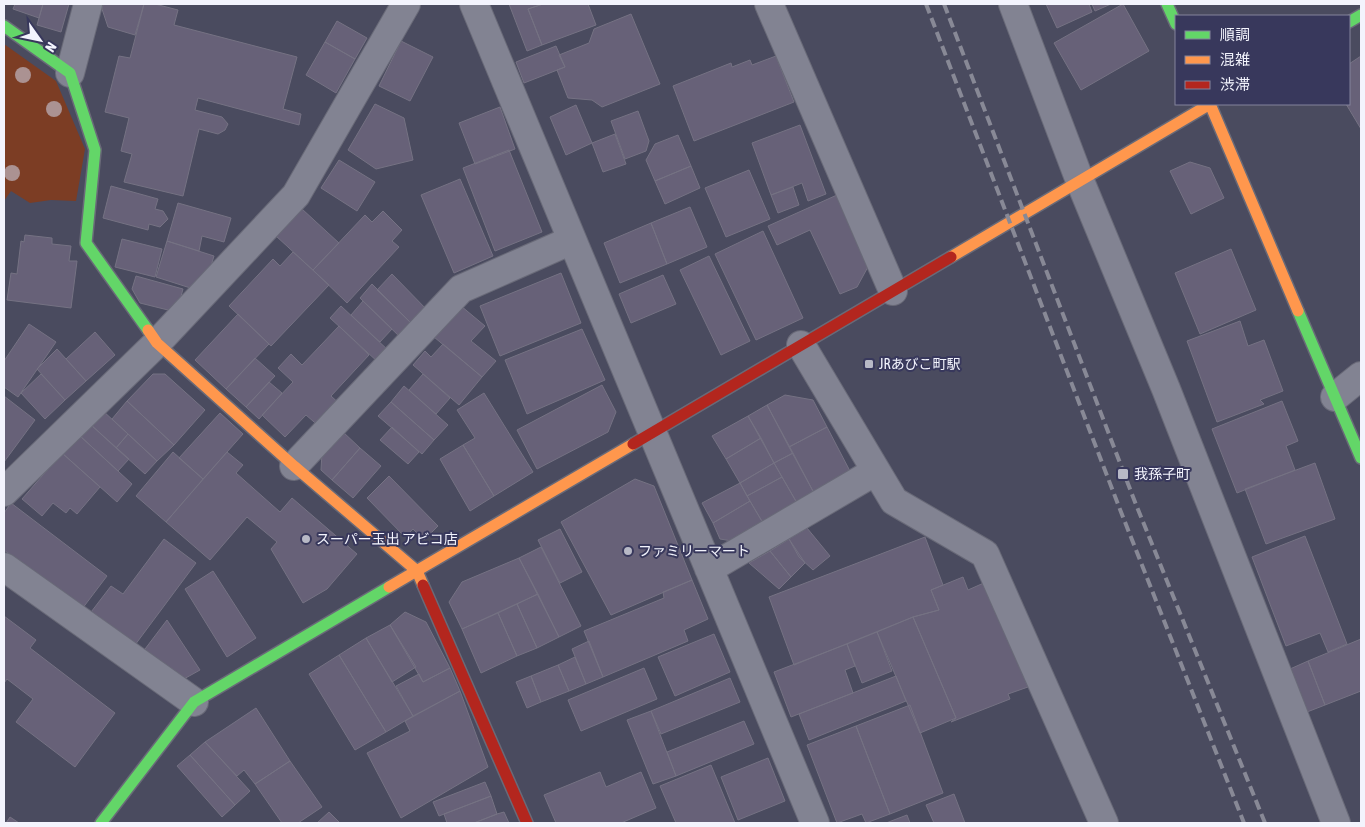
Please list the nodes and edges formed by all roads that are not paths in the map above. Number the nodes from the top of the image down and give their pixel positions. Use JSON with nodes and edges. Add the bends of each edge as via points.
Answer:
{"nodes":[{"id":1,"x":88,"y":4,"type":"edge"},
{"id":2,"x":406,"y":4,"type":"edge"},
{"id":3,"x":474,"y":4,"type":"edge"},
{"id":4,"x":769,"y":4,"type":"edge"},
{"id":5,"x":1013,"y":4,"type":"edge"},
{"id":6,"x":1168,"y":4,"type":"edge"},
{"id":7,"x":1361,"y":15,"type":"edge"},
{"id":8,"x":1350,"y":21,"type":"edge"},
{"id":9,"x":1175,"y":22,"type":"edge"},
{"id":10,"x":4,"y":26,"type":"edge"},
{"id":11,"x":70,"y":72,"type":"junction"},
{"id":12,"x":1208,"y":105,"type":"edge"},
{"id":13,"x":1210,"y":105,"type":"edge"},
{"id":14,"x":1080,"y":180,"type":"junction"},
{"id":15,"x":572,"y":240,"type":"junction"},
{"id":16,"x":893,"y":290,"type":"junction"},
{"id":17,"x":157,"y":343,"type":"junction"},
{"id":18,"x":801,"y":345,"type":"junction"},
{"id":19,"x":1361,"y":376,"type":"edge"},
{"id":20,"x":1335,"y":397,"type":"junction"},
{"id":21,"x":652,"y":433,"type":"junction"},
{"id":22,"x":1361,"y":458,"type":"edge"},
{"id":23,"x":294,"y":466,"type":"junction"},
{"id":24,"x":876,"y":471,"type":"junction"},
{"id":25,"x":4,"y":492,"type":"edge"},
{"id":26,"x":4,"y":567,"type":"edge"},
{"id":27,"x":709,"y":569,"type":"junction"},
{"id":28,"x":417,"y":571,"type":"junction"},
{"id":29,"x":194,"y":702,"type":"junction"},
{"id":30,"x":1097,"y":821,"type":"edge"},
{"id":31,"x":102,"y":823,"type":"edge"},
{"id":32,"x":527,"y":823,"type":"edge"},
{"id":33,"x":814,"y":823,"type":"edge"},
{"id":34,"x":1336,"y":823,"type":"edge"}],
"edges":[{"from":1,"to":11,"type":"street"},
{"from":2,"to":17,"type":"street","via":[[296,195]]},
{"from":3,"to":15,"type":"street"},
{"from":4,"to":16,"type":"street"},
{"from":5,"to":14,"type":"street"},
{"from":6,"to":9,"type":"street"},
{"from":7,"to":8,"type":"street"},
{"from":10,"to":11,"type":"street"},
{"from":11,"to":17,"type":"street","via":[[94,150],[86,242]]},
{"from":12,"to":14,"type":"street"},
{"from":13,"to":20,"type":"street"},
{"from":14,"to":16,"type":"street"},
{"from":14,"to":34,"type":"street","via":[[1166,389]]},
{"from":15,"to":21,"type":"street"},
{"from":15,"to":23,"type":"street","via":[[462,289]]},
{"from":16,"to":18,"type":"street"},
{"from":17,"to":23,"type":"street"},
{"from":17,"to":25,"type":"street"},
{"from":18,"to":21,"type":"street"},
{"from":18,"to":24,"type":"street"},
{"from":19,"to":20,"type":"street"},
{"from":20,"to":22,"type":"street"},
{"from":21,"to":27,"type":"street"},
{"from":21,"to":28,"type":"street"},
{"from":23,"to":28,"type":"street"},
{"from":24,"to":27,"type":"street"},
{"from":24,"to":30,"type":"street","via":[[894,501],[985,554]]},
{"from":26,"to":29,"type":"street"},
{"from":27,"to":33,"type":"street"},
{"from":28,"to":29,"type":"street"},
{"from":28,"to":32,"type":"street"},
{"from":29,"to":31,"type":"street"}]}
